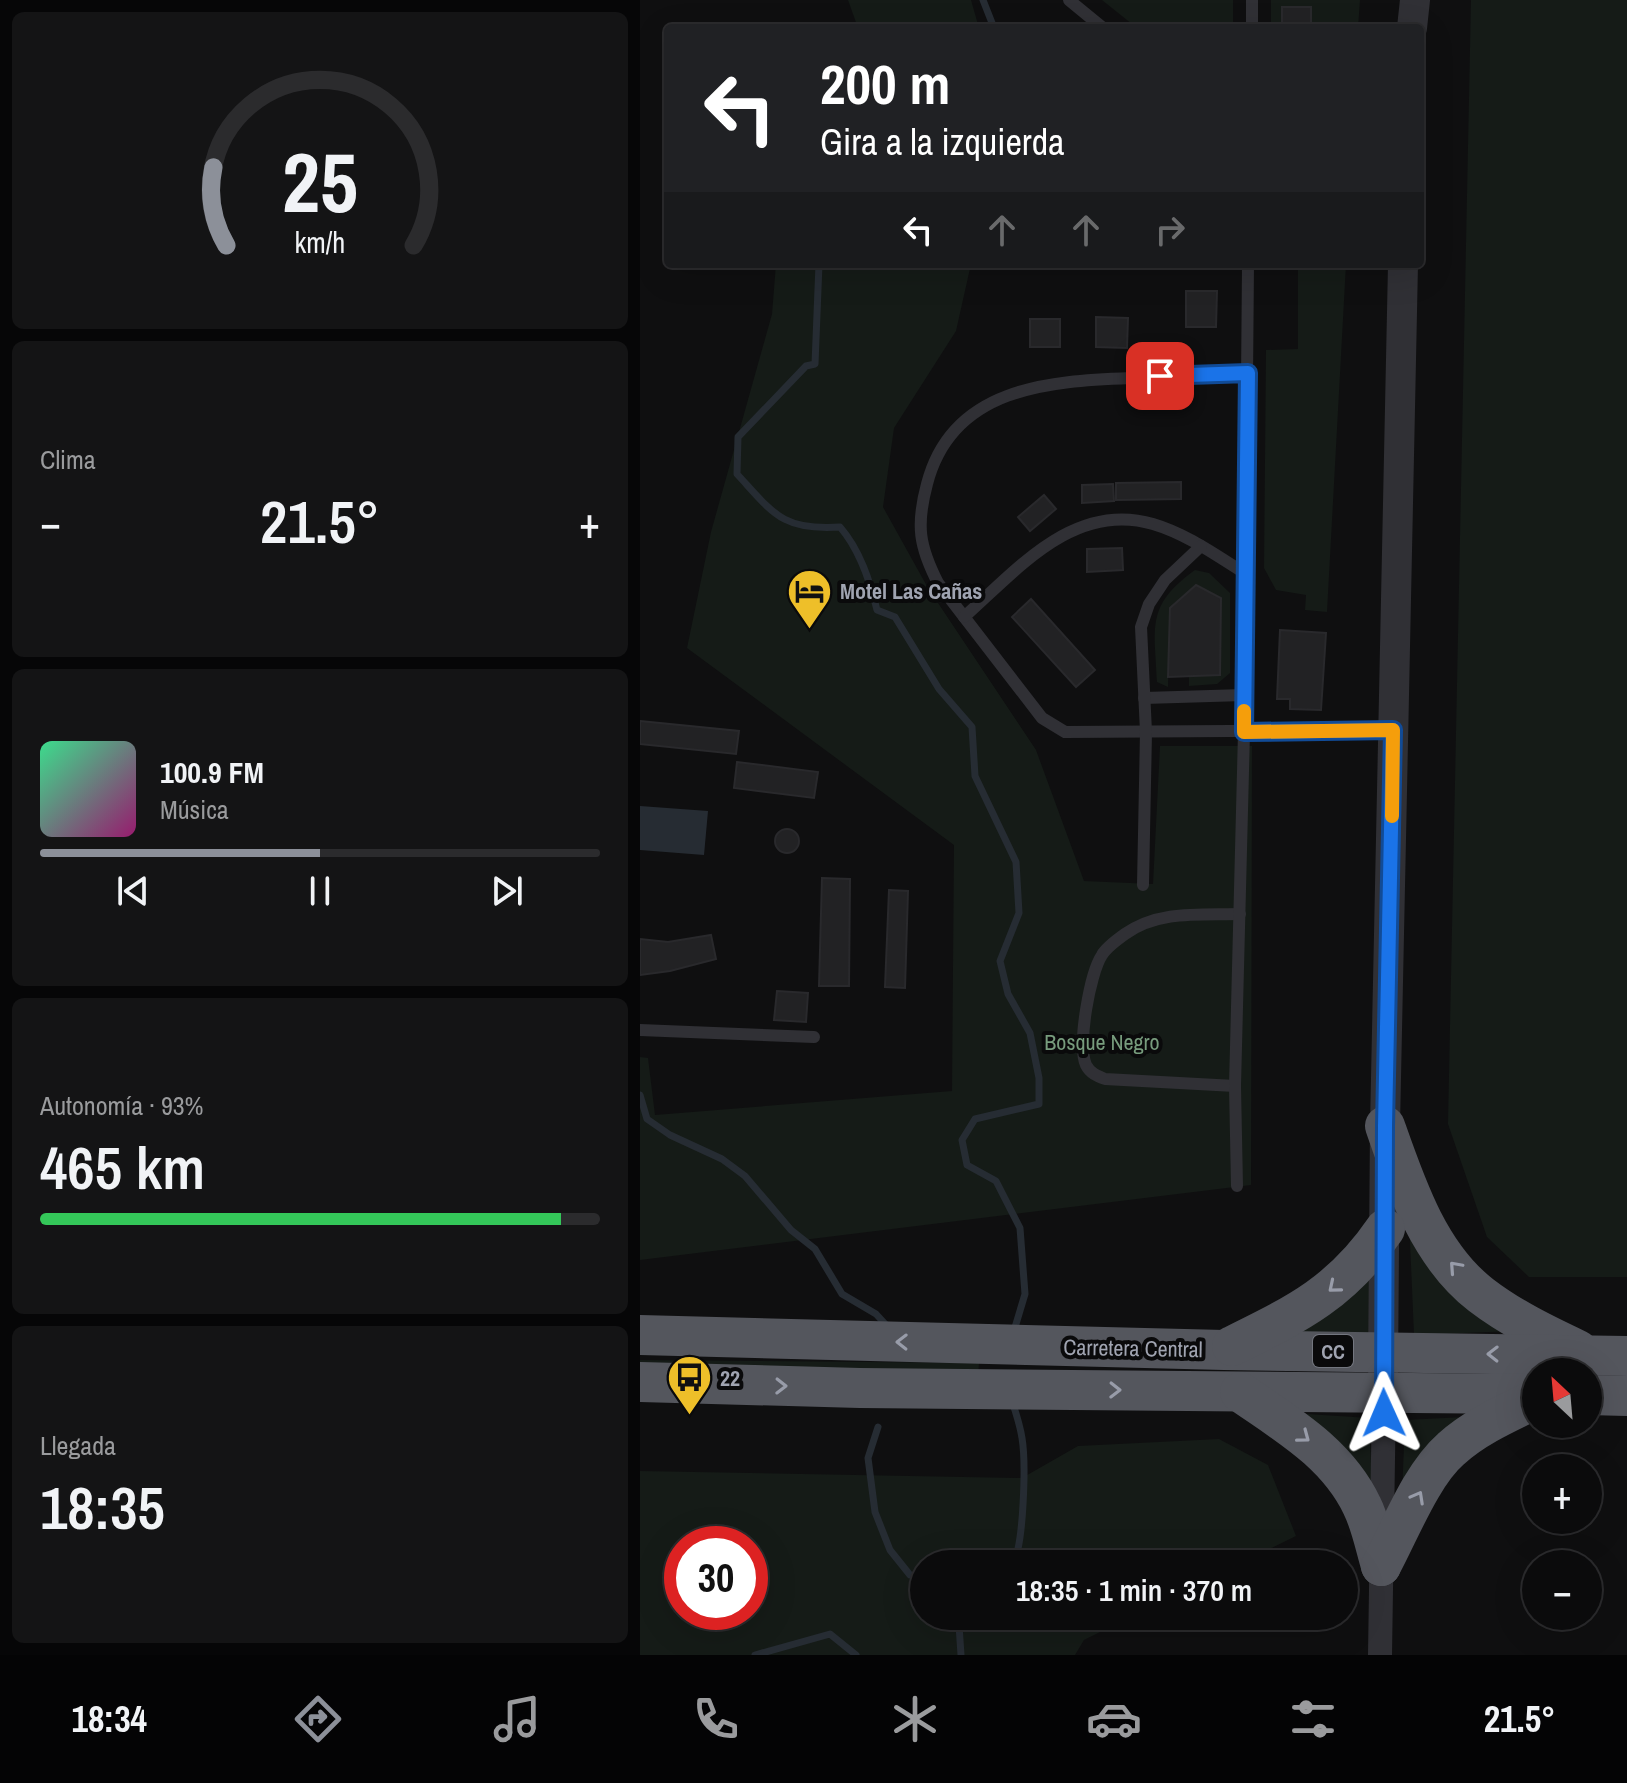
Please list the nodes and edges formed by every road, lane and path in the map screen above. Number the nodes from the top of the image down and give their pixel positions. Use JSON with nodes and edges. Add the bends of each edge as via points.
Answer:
{"nodes":[{"id":1,"x":1069,"y":0,"type":"edge"},
{"id":2,"x":1252,"y":0,"type":"edge"},
{"id":3,"x":1415,"y":0,"type":"edge"},
{"id":4,"x":1098,"y":24,"type":"edge"},
{"id":5,"x":1252,"y":24,"type":"edge"},
{"id":6,"x":1412,"y":24,"type":"edge"},
{"id":7,"x":1248,"y":268,"type":"edge"},
{"id":8,"x":1403,"y":268,"type":"edge"},
{"id":9,"x":1248,"y":373,"type":"junction"},
{"id":10,"x":1201,"y":546,"type":"junction"},
{"id":11,"x":1246,"y":574,"type":"junction"},
{"id":12,"x":964,"y":617,"type":"junction"},
{"id":13,"x":1244,"y":695,"type":"junction"},
{"id":14,"x":1144,"y":698,"type":"junction"},
{"id":15,"x":1393,"y":730,"type":"junction"},
{"id":16,"x":1146,"y":732,"type":"junction"},
{"id":17,"x":1244,"y":732,"type":"junction"},
{"id":18,"x":1143,"y":885,"type":"dead end"},
{"id":19,"x":1240,"y":914,"type":"junction"},
{"id":20,"x":640,"y":1030,"type":"edge"},
{"id":21,"x":814,"y":1037,"type":"dead end"},
{"id":22,"x":1235,"y":1086,"type":"junction"},
{"id":23,"x":1385,"y":1126,"type":"junction"},
{"id":24,"x":1237,"y":1186,"type":"dead end"},
{"id":25,"x":1385,"y":1229,"type":"junction"},
{"id":26,"x":640,"y":1335,"type":"edge"},
{"id":27,"x":1224,"y":1350,"type":"junction"},
{"id":28,"x":1383,"y":1352,"type":"junction"},
{"id":29,"x":1608,"y":1356,"type":"edge"},
{"id":30,"x":640,"y":1382,"type":"edge"},
{"id":31,"x":1240,"y":1392,"type":"junction"},
{"id":32,"x":1384,"y":1393,"type":"junction"},
{"id":33,"x":1602,"y":1395,"type":"edge"},
{"id":34,"x":1522,"y":1396,"type":"edge"},
{"id":35,"x":1627,"y":1396,"type":"edge"},
{"id":36,"x":1522,"y":1404,"type":"edge"},
{"id":37,"x":1381,"y":1566,"type":"junction"},
{"id":38,"x":1380,"y":1655,"type":"edge"}],
"edges":[{"from":1,"to":4,"type":"lane"},
{"from":2,"to":5,"type":"lane"},
{"from":3,"to":6,"type":"street"},
{"from":7,"to":9,"type":"lane"},
{"from":8,"to":15,"type":"street"},
{"from":9,"to":11,"type":"lane"},
{"from":9,"to":12,"type":"lane","via":[[1037,386],[983,406],[955,430],[931,467],[919,531],[932,571]]},
{"from":10,"to":11,"type":"lane"},
{"from":10,"to":12,"type":"lane","via":[[1154,524],[1118,518],[1093,521],[1046,544]]},
{"from":10,"to":14,"type":"lane","via":[[1165,580],[1145,615]]},
{"from":11,"to":13,"type":"lane"},
{"from":12,"to":16,"type":"lane","via":[[1055,728]]},
{"from":13,"to":14,"type":"lane"},
{"from":13,"to":17,"type":"lane"},
{"from":14,"to":16,"type":"lane"},
{"from":15,"to":17,"type":"lane"},
{"from":15,"to":23,"type":"street"},
{"from":16,"to":17,"type":"lane"},
{"from":16,"to":18,"type":"lane"},
{"from":17,"to":19,"type":"lane"},
{"from":19,"to":22,"type":"lane"},
{"from":19,"to":22,"type":"lane","via":[[1158,917],[1125,934],[1102,955],[1082,1046],[1086,1065],[1105,1079]]},
{"from":20,"to":21,"type":"lane"},
{"from":22,"to":24,"type":"lane"},
{"from":23,"to":25,"type":"street"},
{"from":29,"to":23,"type":"highway","one_way":true,"via":[[1528,1326],[1479,1294],[1439,1250],[1407,1189]]},
{"from":25,"to":27,"type":"highway","one_way":true,"via":[[1363,1261],[1328,1293]]},
{"from":25,"to":28,"type":"street"},
{"from":27,"to":26,"type":"highway","name":"Carretera Central","number":"CC","one_way":true},
{"from":27,"to":28,"type":"highway","name":"Carretera Central","number":"CC"},
{"from":29,"to":28,"type":"highway","name":"Carretera Central","number":"CC","one_way":true},
{"from":28,"to":32,"type":"street"},
{"from":30,"to":31,"type":"highway","name":"Carretera Central","number":"CC","one_way":true},
{"from":31,"to":32,"type":"highway","name":"Carretera Central","number":"CC"},
{"from":31,"to":37,"type":"highway","one_way":true,"via":[[1310,1441],[1342,1471],[1363,1507]]},
{"from":32,"to":34,"type":"highway","name":"Carretera Central","number":"CC"},
{"from":32,"to":37,"type":"street"},
{"from":33,"to":35,"type":"highway"},
{"from":37,"to":36,"type":"highway","one_way":true,"via":[[1449,1450]]},
{"from":37,"to":38,"type":"street"}]}
